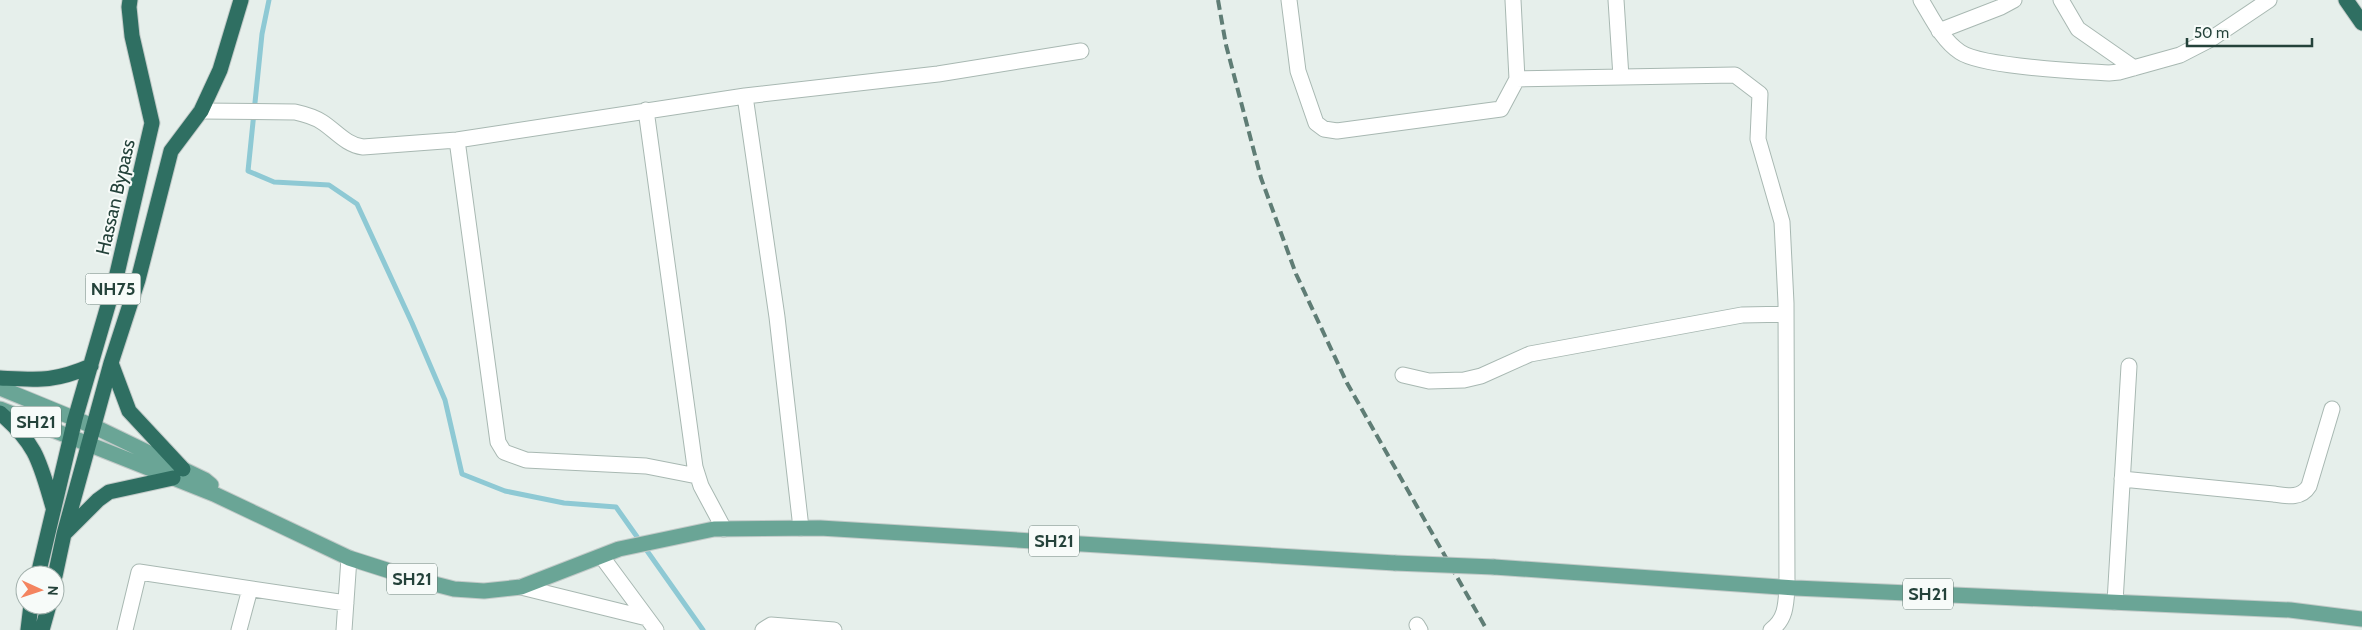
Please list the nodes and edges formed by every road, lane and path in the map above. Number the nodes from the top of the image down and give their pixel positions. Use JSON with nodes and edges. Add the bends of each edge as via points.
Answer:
{"nodes":[{"id":1,"x":130,"y":0,"type":"edge"},
{"id":2,"x":241,"y":0,"type":"edge"},
{"id":3,"x":1289,"y":0,"type":"edge"},
{"id":4,"x":1513,"y":0,"type":"edge"},
{"id":5,"x":1616,"y":0,"type":"edge"},
{"id":6,"x":1921,"y":0,"type":"edge"},
{"id":7,"x":2014,"y":0,"type":"edge"},
{"id":8,"x":2061,"y":0,"type":"edge"},
{"id":9,"x":2269,"y":0,"type":"edge"},
{"id":10,"x":2346,"y":0,"type":"edge"},
{"id":11,"x":2362,"y":23,"type":"edge"},
{"id":12,"x":1939,"y":31,"type":"junction"},
{"id":13,"x":1081,"y":51,"type":"dead end"},
{"id":14,"x":2134,"y":68,"type":"junction"},
{"id":15,"x":1621,"y":77,"type":"junction"},
{"id":16,"x":1517,"y":79,"type":"junction"},
{"id":17,"x":745,"y":96,"type":"junction"},
{"id":18,"x":646,"y":110,"type":"junction"},
{"id":19,"x":201,"y":111,"type":"junction"},
{"id":20,"x":457,"y":140,"type":"junction"},
{"id":21,"x":1786,"y":314,"type":"junction"},
{"id":22,"x":112,"y":363,"type":"junction"},
{"id":23,"x":91,"y":366,"type":"junction"},
{"id":24,"x":2129,"y":366,"type":"dead end"},
{"id":25,"x":1403,"y":375,"type":"dead end"},
{"id":26,"x":0,"y":378,"type":"edge"},
{"id":27,"x":0,"y":388,"type":"edge"},
{"id":28,"x":0,"y":409,"type":"edge"},
{"id":29,"x":2332,"y":409,"type":"dead end"},
{"id":30,"x":0,"y":413,"type":"edge"},
{"id":31,"x":75,"y":419,"type":"junction"},
{"id":32,"x":95,"y":427,"type":"junction"},
{"id":33,"x":72,"y":437,"type":"junction"},
{"id":34,"x":90,"y":446,"type":"junction"},
{"id":35,"x":178,"y":474,"type":"junction"},
{"id":36,"x":697,"y":476,"type":"junction"},
{"id":37,"x":2122,"y":479,"type":"junction"},
{"id":38,"x":53,"y":507,"type":"junction"},
{"id":39,"x":801,"y":528,"type":"junction"},
{"id":40,"x":719,"y":529,"type":"junction"},
{"id":41,"x":64,"y":534,"type":"junction"},
{"id":42,"x":602,"y":557,"type":"junction"},
{"id":43,"x":349,"y":558,"type":"junction"},
{"id":44,"x":40,"y":565,"type":"edge"},
{"id":45,"x":57,"y":565,"type":"edge"},
{"id":46,"x":521,"y":587,"type":"junction"},
{"id":47,"x":1787,"y":587,"type":"junction"},
{"id":48,"x":250,"y":589,"type":"junction"},
{"id":49,"x":2115,"y":602,"type":"junction"},
{"id":50,"x":346,"y":603,"type":"junction"},
{"id":51,"x":30,"y":615,"type":"edge"},
{"id":52,"x":46,"y":615,"type":"edge"},
{"id":53,"x":2362,"y":619,"type":"edge"},
{"id":54,"x":652,"y":624,"type":"edge"},
{"id":55,"x":767,"y":627,"type":"edge"},
{"id":56,"x":28,"y":630,"type":"edge"},
{"id":57,"x":42,"y":630,"type":"edge"},
{"id":58,"x":125,"y":630,"type":"edge"},
{"id":59,"x":239,"y":630,"type":"edge"},
{"id":60,"x":344,"y":630,"type":"edge"},
{"id":61,"x":834,"y":630,"type":"edge"},
{"id":62,"x":1771,"y":630,"type":"edge"}],
"edges":[{"from":1,"to":23,"type":"highway","name":"Hassan Bypass","number":"NH75","via":[[132,36],[152,123],[118,269]]},
{"from":2,"to":19,"type":"highway","number":"NH75","via":[[220,70]]},
{"from":3,"to":16,"type":"street","via":[[1298,71],[1316,123],[1324,129],[1337,131],[1501,109]]},
{"from":4,"to":16,"type":"street"},
{"from":5,"to":15,"type":"street"},
{"from":6,"to":12,"type":"street"},
{"from":7,"to":12,"type":"street"},
{"from":8,"to":14,"type":"street","via":[[2078,29]]},
{"from":9,"to":14,"type":"street","via":[[2198,46],[2180,55]]},
{"from":10,"to":11,"type":"highway"},
{"from":12,"to":14,"type":"street","via":[[1959,52],[1992,62],[2109,73]]},
{"from":13,"to":17,"type":"street","via":[[938,74]]},
{"from":15,"to":16,"type":"street"},
{"from":15,"to":21,"type":"street","via":[[1735,75],[1760,94],[1758,139],[1782,222]]},
{"from":17,"to":18,"type":"street"},
{"from":17,"to":39,"type":"street","via":[[777,317]]},
{"from":18,"to":20,"type":"street"},
{"from":18,"to":36,"type":"street"},
{"from":19,"to":20,"type":"street","via":[[308,115],[322,121],[356,146]]},
{"from":19,"to":22,"type":"highway","number":"NH75","via":[[171,151],[138,280]]},
{"from":20,"to":36,"type":"street","via":[[498,442],[504,452],[526,460],[646,466]]},
{"from":21,"to":25,"type":"street","via":[[1742,315],[1530,354],[1482,376],[1464,380],[1429,381]]},
{"from":21,"to":47,"type":"street"},
{"from":22,"to":32,"type":"highway","number":"NH75"},
{"from":22,"to":35,"type":"highway","via":[[130,410]]},
{"from":23,"to":26,"type":"highway","via":[[41,381]]},
{"from":23,"to":31,"type":"highway","name":"Hassan Bypass","number":"NH75"},
{"from":24,"to":37,"type":"street"},
{"from":27,"to":31,"type":"main road","number":"SH21"},
{"from":28,"to":33,"type":"main road","number":"SH21"},
{"from":29,"to":37,"type":"street","via":[[2309,486],[2302,494],[2294,496]]},
{"from":30,"to":38,"type":"highway","via":[[20,430],[35,451]]},
{"from":31,"to":32,"type":"main road","number":"SH21"},
{"from":31,"to":33,"type":"highway","name":"Hassan Bypass","number":"NH75"},
{"from":32,"to":34,"type":"highway","number":"NH75"},
{"from":32,"to":35,"type":"main road","number":"SH21"},
{"from":33,"to":34,"type":"main road","number":"SH21"},
{"from":33,"to":38,"type":"highway","name":"Hassan Bypass","number":"NH75"},
{"from":34,"to":35,"type":"main road","number":"SH21"},
{"from":34,"to":41,"type":"highway","number":"NH75"},
{"from":35,"to":41,"type":"highway","via":[[109,492]]},
{"from":35,"to":43,"type":"main road","number":"SH21","via":[[205,480],[231,502]]},
{"from":36,"to":40,"type":"street"},
{"from":37,"to":49,"type":"street"},
{"from":38,"to":44,"type":"highway","name":"Hassan Bypass","number":"NH75"},
{"from":39,"to":40,"type":"main road","number":"SH21"},
{"from":39,"to":47,"type":"main road","number":"SH21","bridge":true},
{"from":40,"to":42,"type":"main road","number":"SH21","via":[[619,550]]},
{"from":41,"to":45,"type":"highway","number":"NH75"},
{"from":42,"to":46,"type":"main road","number":"SH21"},
{"from":42,"to":54,"type":"street"},
{"from":43,"to":46,"type":"main road","number":"SH21","via":[[454,589],[484,592]]},
{"from":43,"to":50,"type":"street"},
{"from":46,"to":54,"type":"street"},
{"from":47,"to":49,"type":"main road","number":"SH21"},
{"from":47,"to":62,"type":"street","via":[[1784,614]]},
{"from":48,"to":50,"type":"street"},
{"from":48,"to":58,"type":"street","via":[[140,572]]},
{"from":48,"to":59,"type":"street"},
{"from":49,"to":53,"type":"main road","number":"SH21","via":[[2290,610]]},
{"from":50,"to":60,"type":"street"},
{"from":51,"to":56,"type":"highway"},
{"from":52,"to":57,"type":"highway"},
{"from":55,"to":61,"type":"street"}]}
